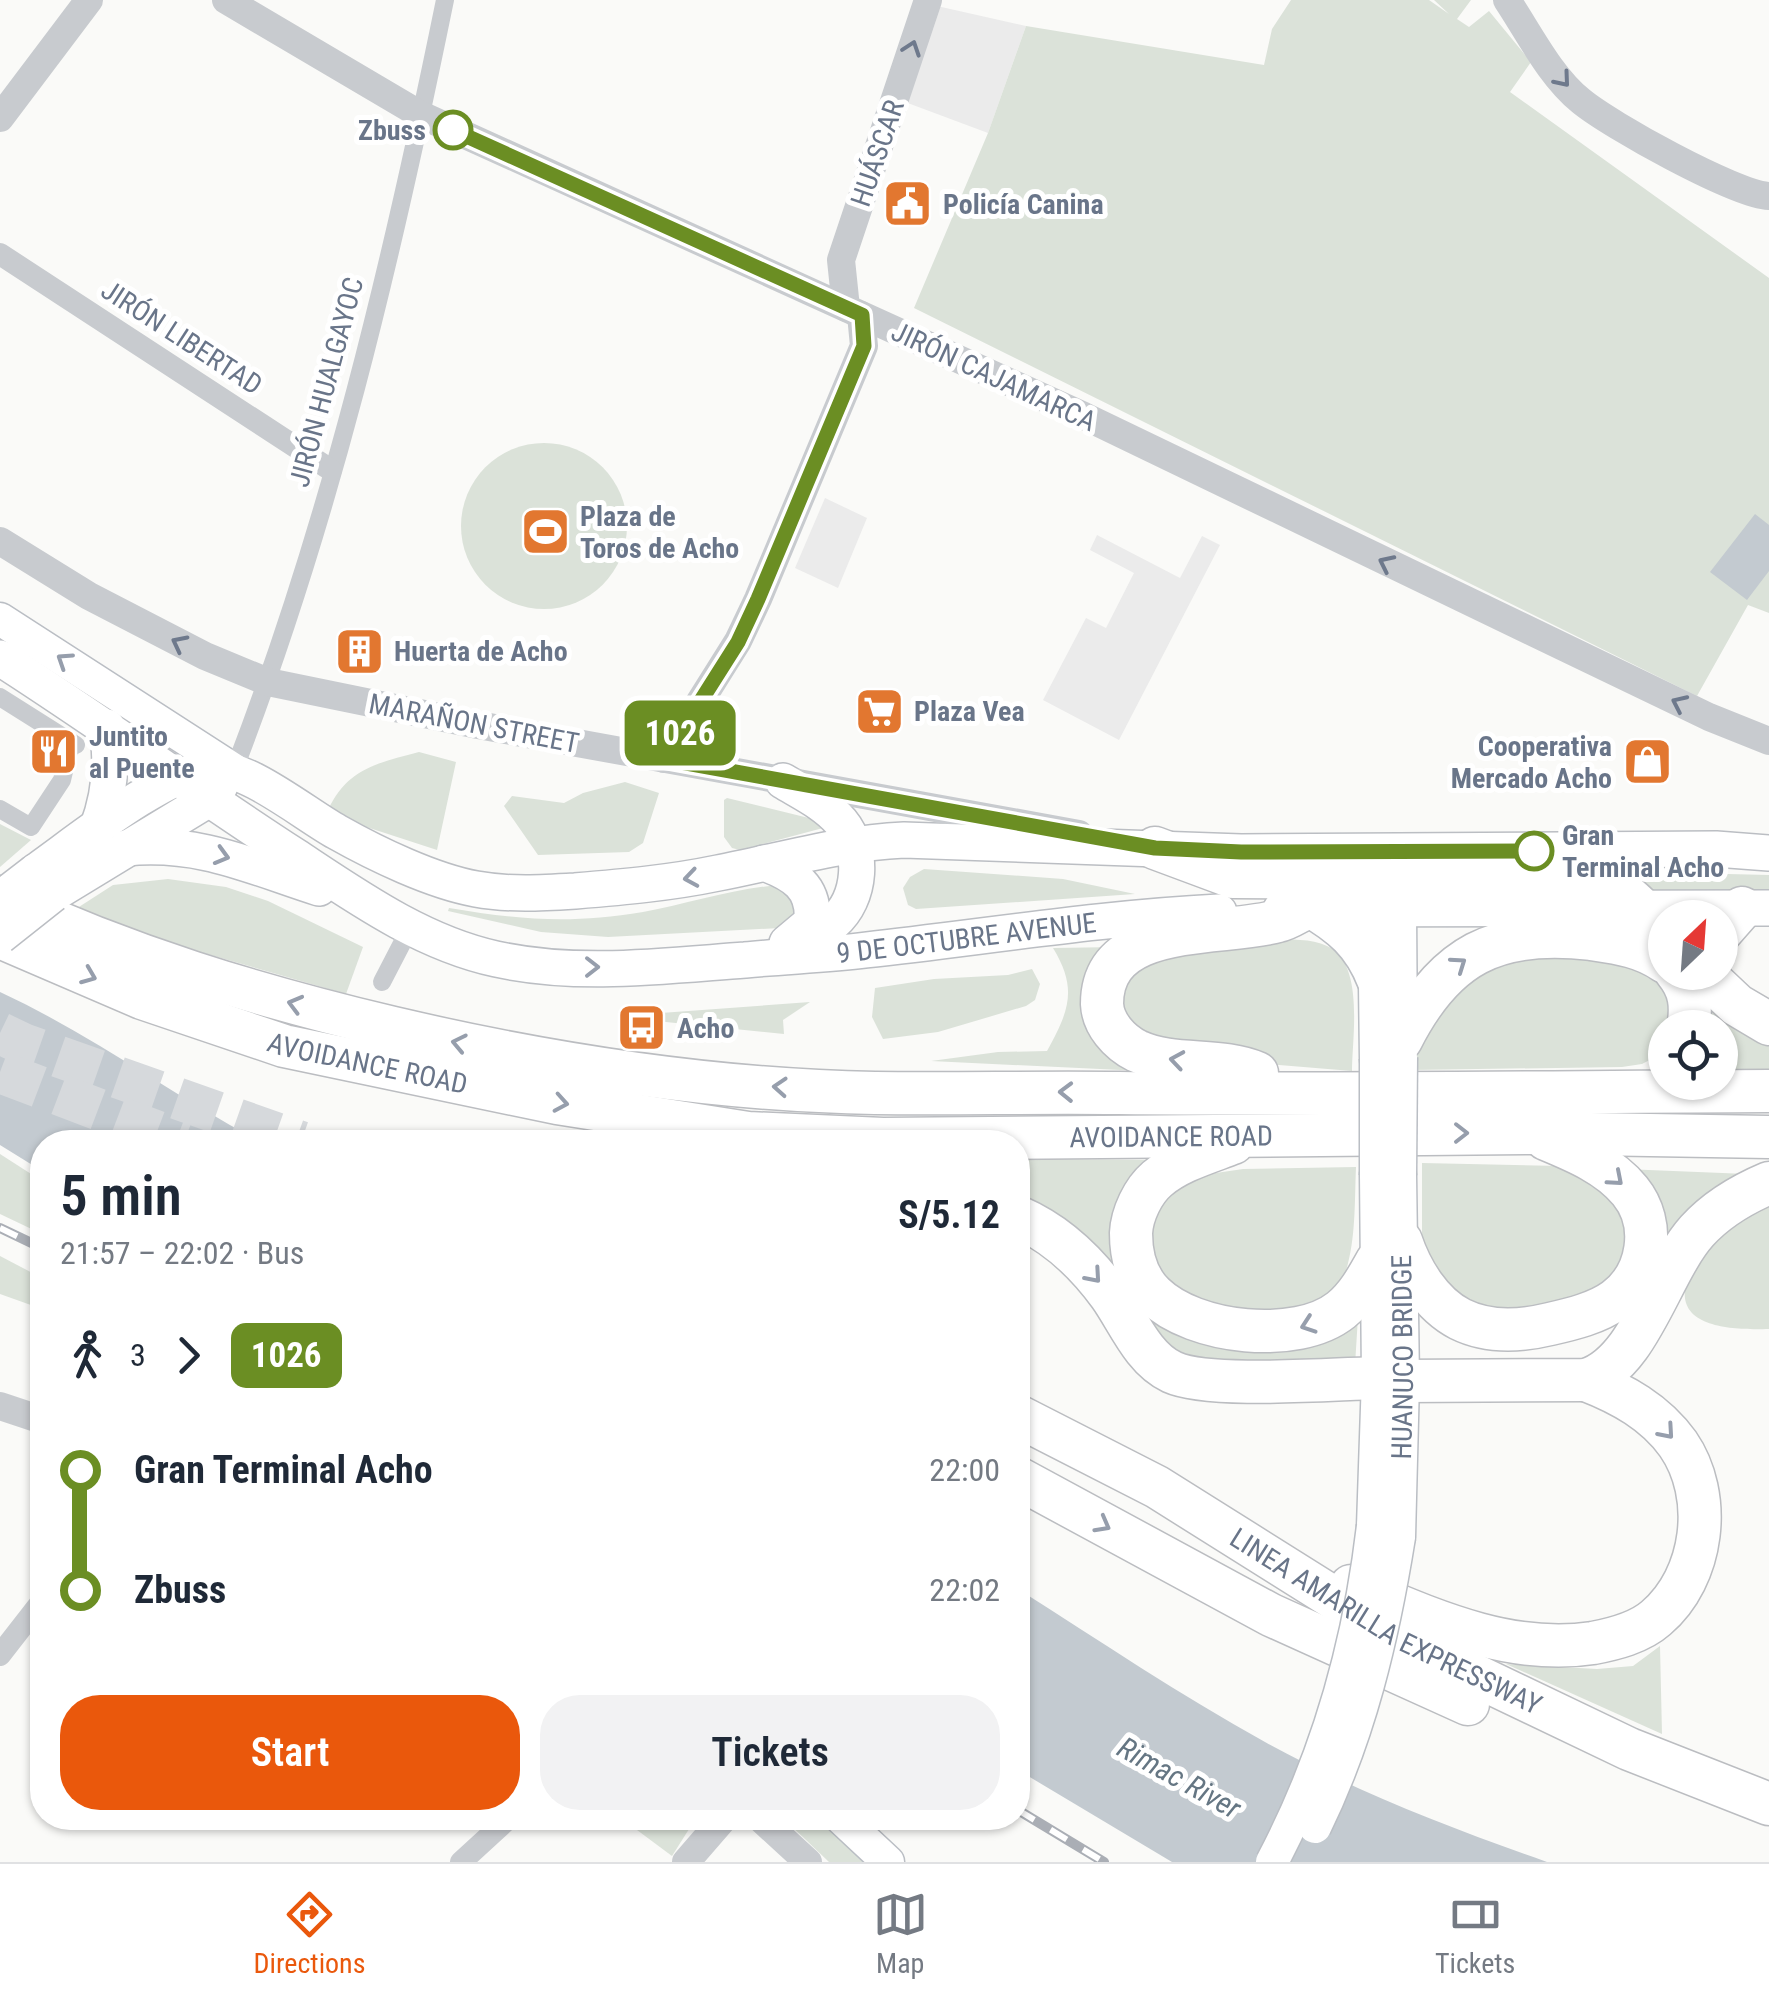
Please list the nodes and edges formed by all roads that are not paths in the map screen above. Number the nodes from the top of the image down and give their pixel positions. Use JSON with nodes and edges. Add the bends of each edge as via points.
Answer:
{"nodes":[{"id":1,"x":89,"y":0,"type":"edge"},
{"id":2,"x":226,"y":0,"type":"edge"},
{"id":3,"x":445,"y":0,"type":"edge"},
{"id":4,"x":928,"y":0,"type":"edge"},
{"id":5,"x":1507,"y":0,"type":"edge"},
{"id":6,"x":422,"y":115,"type":"junction"},
{"id":7,"x":0,"y":118,"type":"edge"},
{"id":8,"x":1769,"y":196,"type":"edge"},
{"id":9,"x":0,"y":254,"type":"edge"},
{"id":10,"x":854,"y":312,"type":"junction"},
{"id":11,"x":331,"y":470,"type":"junction"},
{"id":12,"x":0,"y":541,"type":"edge"},
{"id":13,"x":0,"y":619,"type":"edge"},
{"id":14,"x":0,"y":658,"type":"edge"},
{"id":15,"x":268,"y":682,"type":"junction"},
{"id":16,"x":0,"y":697,"type":"edge"},
{"id":17,"x":107,"y":727,"type":"junction"},
{"id":18,"x":1769,"y":741,"type":"edge"},
{"id":19,"x":664,"y":759,"type":"junction"},
{"id":20,"x":234,"y":770,"type":"junction"},
{"id":21,"x":179,"y":778,"type":"junction"},
{"id":22,"x":783,"y":781,"type":"junction"},
{"id":23,"x":209,"y":799,"type":"junction"},
{"id":24,"x":0,"y":810,"type":"edge"},
{"id":25,"x":111,"y":838,"type":"junction"},
{"id":26,"x":855,"y":843,"type":"junction"},
{"id":27,"x":1155,"y":848,"type":"junction"},
{"id":28,"x":1769,"y":852,"type":"edge"},
{"id":29,"x":1567,"y":862,"type":"junction"},
{"id":30,"x":764,"y":863,"type":"junction"},
{"id":31,"x":44,"y":883,"type":"junction"},
{"id":32,"x":0,"y":898,"type":"edge"},
{"id":33,"x":1386,"y":900,"type":"junction"},
{"id":34,"x":372,"y":906,"type":"junction"},
{"id":35,"x":1306,"y":908,"type":"junction"},
{"id":36,"x":1648,"y":915,"type":"edge"},
{"id":37,"x":1648,"y":920,"type":"edge"},
{"id":38,"x":412,"y":926,"type":"junction"},
{"id":39,"x":0,"y":936,"type":"edge"},
{"id":40,"x":1648,"y":953,"type":"edge"},
{"id":41,"x":766,"y":958,"type":"junction"},
{"id":42,"x":1376,"y":981,"type":"junction"},
{"id":43,"x":382,"y":982,"type":"dead end"},
{"id":44,"x":1719,"y":990,"type":"edge"},
{"id":45,"x":1769,"y":1024,"type":"edge"},
{"id":46,"x":1392,"y":1052,"type":"junction"},
{"id":47,"x":1648,"y":1070,"type":"edge"},
{"id":48,"x":1769,"y":1091,"type":"edge"},
{"id":49,"x":1599,"y":1092,"type":"junction"},
{"id":50,"x":1303,"y":1094,"type":"junction"},
{"id":51,"x":712,"y":1130,"type":"edge"},
{"id":52,"x":1531,"y":1133,"type":"junction"},
{"id":53,"x":1258,"y":1134,"type":"junction"},
{"id":54,"x":1030,"y":1137,"type":"edge"},
{"id":55,"x":1769,"y":1137,"type":"edge"},
{"id":56,"x":1769,"y":1183,"type":"edge"},
{"id":57,"x":1030,"y":1223,"type":"edge"},
{"id":58,"x":1389,"y":1251,"type":"junction"},
{"id":59,"x":1390,"y":1380,"type":"junction"},
{"id":60,"x":1586,"y":1380,"type":"junction"},
{"id":61,"x":0,"y":1406,"type":"edge"},
{"id":62,"x":30,"y":1416,"type":"edge"},
{"id":63,"x":1030,"y":1422,"type":"edge"},
{"id":64,"x":1030,"y":1484,"type":"edge"},
{"id":65,"x":1386,"y":1532,"type":"junction"},
{"id":66,"x":1277,"y":1565,"type":"junction"},
{"id":67,"x":30,"y":1616,"type":"edge"},
{"id":68,"x":0,"y":1655,"type":"edge"},
{"id":69,"x":1769,"y":1804,"type":"edge"},
{"id":70,"x":1769,"y":1827,"type":"edge"},
{"id":71,"x":496,"y":1830,"type":"edge"},
{"id":72,"x":714,"y":1830,"type":"edge"},
{"id":73,"x":773,"y":1830,"type":"edge"},
{"id":74,"x":856,"y":1830,"type":"edge"},
{"id":75,"x":461,"y":1862,"type":"edge"},
{"id":76,"x":686,"y":1862,"type":"edge"},
{"id":77,"x":808,"y":1862,"type":"edge"},
{"id":78,"x":888,"y":1862,"type":"edge"},
{"id":79,"x":1272,"y":1862,"type":"edge"},
{"id":80,"x":1297,"y":1862,"type":"edge"}],
"edges":[{"from":1,"to":7,"type":"street"},
{"from":2,"to":6,"type":"street","name":"JIRÓN CAJAMARCA"},
{"from":3,"to":6,"type":"street","name":"JIRÓN HUALGAYOC"},
{"from":10,"to":4,"type":"street","name":"HUÁSCAR","one_way":true,"via":[[841,260]]},
{"from":5,"to":8,"type":"street","one_way":true,"via":[[1580,100],[1729,184]]},
{"from":6,"to":10,"type":"street","name":"JIRÓN CAJAMARCA"},
{"from":6,"to":11,"type":"street","name":"JIRÓN HUALGAYOC"},
{"from":9,"to":11,"type":"street","name":"JIRÓN LIBERTAD"},
{"from":18,"to":10,"type":"street","name":"JIRÓN CAJAMARCA","one_way":true},
{"from":10,"to":19,"type":"street","name":"HUÁSCAR","via":[[864,346],[758,599]]},
{"from":11,"to":15,"type":"street","name":"JIRÓN HUALGAYOC"},
{"from":15,"to":12,"type":"street","name":"MARAÑON STREET","one_way":true,"via":[[88,596]]},
{"from":20,"to":13,"type":"main road","one_way":true},
{"from":14,"to":17,"type":"main road","name":"9 DE OCTUBRE AVENUE"},
{"from":15,"to":19,"type":"street","name":"MARAÑON STREET"},
{"from":15,"to":20,"type":"street","name":"JIRÓN HUALGAYOC"},
{"from":16,"to":24,"type":"street","via":[[73,744],[62,780],[31,827]]},
{"from":17,"to":21,"type":"main road","name":"9 DE OCTUBRE AVENUE"},
{"from":17,"to":25,"type":"main road"},
{"from":19,"to":22,"type":"street","name":"MARAÑON STREET"},
{"from":20,"to":21,"type":"main road"},
{"from":20,"to":23,"type":"main road"},
{"from":30,"to":20,"type":"main road","one_way":true,"via":[[636,887],[475,889],[372,850]]},
{"from":21,"to":23,"type":"main road","name":"9 DE OCTUBRE AVENUE"},
{"from":21,"to":25,"type":"main road"},
{"from":22,"to":26,"type":"main road","via":[[825,806]]},
{"from":22,"to":27,"type":"street","name":"MARAÑON STREET"},
{"from":23,"to":25,"type":"main road"},
{"from":23,"to":34,"type":"main road","name":"9 DE OCTUBRE AVENUE"},
{"from":25,"to":31,"type":"main road"},
{"from":25,"to":34,"type":"main road","one_way":true,"via":[[217,854]]},
{"from":26,"to":27,"type":"main road"},
{"from":26,"to":30,"type":"main road"},
{"from":26,"to":41,"type":"main road","via":[[854,885],[845,910],[823,930]]},
{"from":27,"to":29,"type":"main road"},
{"from":27,"to":33,"type":"highway","via":[[1233,877]]},
{"from":28,"to":29,"type":"main road"},
{"from":29,"to":33,"type":"highway"},
{"from":29,"to":36,"type":"highway","via":[[1574,872],[1619,888]]},
{"from":30,"to":41,"type":"main road","via":[[800,882],[813,907],[804,932]]},
{"from":31,"to":32,"type":"main road","bridge":true},
{"from":31,"to":39,"type":"main road","bridge":true},
{"from":50,"to":32,"type":"highway","name":"AVOIDANCE ROAD","one_way":true,"via":[[878,1093],[569,1065],[233,988]]},
{"from":33,"to":35,"type":"main road","name":"9 DE OCTUBRE AVENUE"},
{"from":33,"to":37,"type":"main road","name":"9 DE OCTUBRE AVENUE"},
{"from":33,"to":42,"type":"main road"},
{"from":33,"to":46,"type":"main road"},
{"from":34,"to":38,"type":"main road","name":"9 DE OCTUBRE AVENUE"},
{"from":35,"to":41,"type":"main road","name":"9 DE OCTUBRE AVENUE","via":[[1125,917]]},
{"from":35,"to":42,"type":"main road","via":[[1350,938]]},
{"from":50,"to":35,"type":"highway","one_way":true,"via":[[1251,1070],[1135,1050],[1112,1032],[1102,1010],[1103,986],[1131,950],[1182,934],[1280,921]]},
{"from":38,"to":41,"type":"main road","name":"9 DE OCTUBRE AVENUE","one_way":true,"via":[[495,959],[564,967]]},
{"from":38,"to":43,"type":"street"},
{"from":39,"to":51,"type":"highway","name":"AVOIDANCE ROAD","one_way":true,"via":[[142,998],[284,1046]]},
{"from":46,"to":40,"type":"highway","one_way":true,"via":[[1447,972],[1490,946],[1584,938]]},
{"from":42,"to":46,"type":"main road"},
{"from":44,"to":45,"type":"highway"},
{"from":46,"to":58,"type":"main road","name":"HUANUCO BRIDGE","bridge":true},
{"from":47,"to":49,"type":"highway"},
{"from":48,"to":49,"type":"highway","name":"AVOIDANCE ROAD"},
{"from":49,"to":50,"type":"highway","name":"AVOIDANCE ROAD"},
{"from":53,"to":52,"type":"highway","name":"AVOIDANCE ROAD","one_way":true},
{"from":52,"to":55,"type":"highway","name":"AVOIDANCE ROAD"},
{"from":52,"to":58,"type":"highway","one_way":true,"via":[[1599,1165],[1638,1202],[1647,1236],[1644,1257],[1617,1298],[1537,1327],[1476,1325],[1451,1313]]},
{"from":53,"to":54,"type":"highway","name":"AVOIDANCE ROAD"},
{"from":58,"to":53,"type":"highway","one_way":true,"via":[[1340,1311],[1286,1332],[1201,1320],[1154,1294],[1131,1250],[1139,1203],[1155,1180],[1182,1162]]},
{"from":56,"to":60,"type":"highway","via":[[1698,1230],[1618,1360]]},
{"from":57,"to":59,"type":"highway","one_way":true,"via":[[1069,1250],[1148,1352],[1173,1372],[1211,1380]]},
{"from":58,"to":59,"type":"main road","name":"HUANUCO BRIDGE"},
{"from":59,"to":60,"type":"highway"},
{"from":59,"to":65,"type":"main road","name":"HUANUCO BRIDGE"},
{"from":60,"to":66,"type":"highway","one_way":true,"via":[[1648,1412],[1678,1444],[1695,1482],[1699,1534],[1690,1567],[1675,1596],[1641,1628],[1572,1645],[1508,1642]]},
{"from":61,"to":62,"type":"street"},
{"from":63,"to":66,"type":"highway","name":"LINEA AMARILLA EXPRESSWAY","via":[[1158,1487]]},
{"from":64,"to":70,"type":"highway","name":"LINEA AMARILLA EXPRESSWAY","one_way":true,"via":[[1271,1615],[1602,1763]]},
{"from":65,"to":79,"type":"main road","bridge":true,"via":[[1337,1710],[1307,1794]]},
{"from":65,"to":80,"type":"main road","bridge":true,"via":[[1386,1616],[1359,1720]]},
{"from":66,"to":69,"type":"highway","name":"LINEA AMARILLA EXPRESSWAY","via":[[1447,1664],[1629,1749]]},
{"from":67,"to":68,"type":"street"},
{"from":71,"to":75,"type":"street"},
{"from":72,"to":76,"type":"street"},
{"from":73,"to":77,"type":"street"},
{"from":74,"to":78,"type":"main road"}]}
